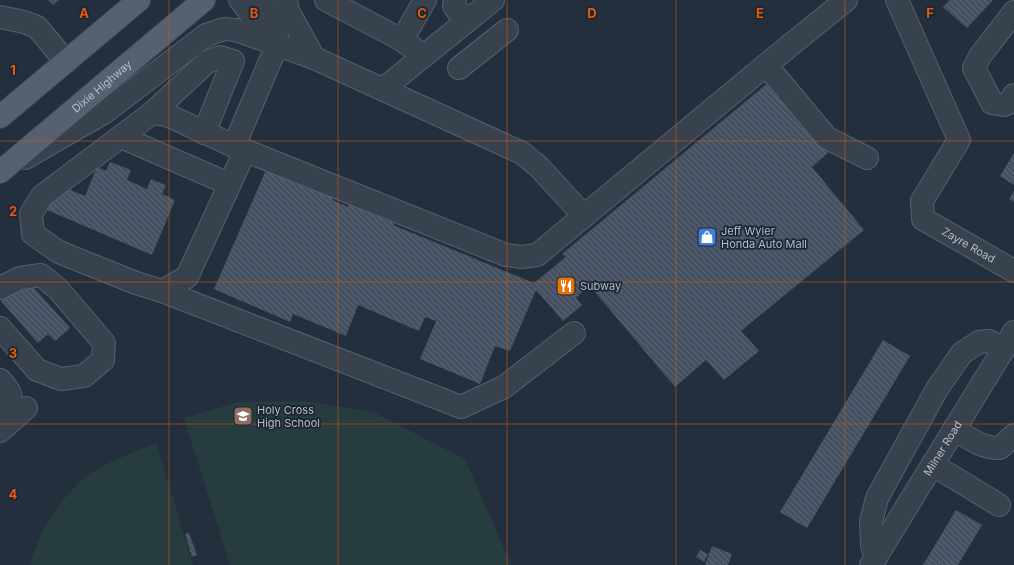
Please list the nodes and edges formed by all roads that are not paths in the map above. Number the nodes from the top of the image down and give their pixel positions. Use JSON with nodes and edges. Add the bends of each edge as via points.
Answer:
{"nodes":[{"id":1,"x":204,"y":0,"type":"edge"},
{"id":2,"x":240,"y":0,"type":"edge"},
{"id":3,"x":260,"y":0,"type":"edge"},
{"id":4,"x":286,"y":0,"type":"edge"},
{"id":5,"x":425,"y":0,"type":"edge"},
{"id":6,"x":493,"y":0,"type":"edge"},
{"id":7,"x":846,"y":0,"type":"edge"},
{"id":8,"x":897,"y":0,"type":"edge"},
{"id":9,"x":330,"y":1,"type":"edge"},
{"id":10,"x":128,"y":3,"type":"edge"},
{"id":11,"x":455,"y":7,"type":"edge"},
{"id":12,"x":1014,"y":12,"type":"edge"},
{"id":13,"x":0,"y":18,"type":"edge"},
{"id":14,"x":507,"y":30,"type":"dead end"},
{"id":15,"x":277,"y":40,"type":"junction"},
{"id":16,"x":402,"y":40,"type":"junction"},
{"id":17,"x":424,"y":56,"type":"junction"},
{"id":18,"x":314,"y":58,"type":"junction"},
{"id":19,"x":66,"y":62,"type":"junction"},
{"id":20,"x":766,"y":65,"type":"junction"},
{"id":21,"x":459,"y":68,"type":"dead end"},
{"id":22,"x":383,"y":89,"type":"junction"},
{"id":23,"x":1014,"y":95,"type":"edge"},
{"id":24,"x":152,"y":113,"type":"junction"},
{"id":25,"x":0,"y":117,"type":"edge"},
{"id":26,"x":204,"y":133,"type":"junction"},
{"id":27,"x":121,"y":137,"type":"junction"},
{"id":28,"x":239,"y":148,"type":"junction"},
{"id":29,"x":867,"y":158,"type":"dead end"},
{"id":30,"x":0,"y":172,"type":"edge"},
{"id":31,"x":229,"y":184,"type":"junction"},
{"id":32,"x":584,"y":216,"type":"junction"},
{"id":33,"x":1014,"y":271,"type":"edge"},
{"id":34,"x":0,"y":288,"type":"edge"},
{"id":35,"x":162,"y":291,"type":"junction"},
{"id":36,"x":0,"y":328,"type":"edge"},
{"id":37,"x":574,"y":333,"type":"dead end"},
{"id":38,"x":1011,"y":336,"type":"edge"},
{"id":39,"x":0,"y":380,"type":"edge"},
{"id":40,"x":26,"y":408,"type":"dead end"},
{"id":41,"x":0,"y":413,"type":"edge"},
{"id":42,"x":954,"y":430,"type":"junction"},
{"id":43,"x":0,"y":431,"type":"edge"},
{"id":44,"x":1014,"y":434,"type":"edge"},
{"id":45,"x":933,"y":465,"type":"junction"},
{"id":46,"x":999,"y":505,"type":"dead end"},
{"id":47,"x":874,"y":562,"type":"edge"}],
"edges":[{"from":1,"to":30,"type":"main road","name":"Dixie Highway"},
{"from":2,"to":15,"type":"street","via":[[261,28]]},
{"from":3,"to":15,"type":"street","via":[[275,19]]},
{"from":4,"to":18,"type":"street","via":[[288,11]]},
{"from":5,"to":16,"type":"street"},
{"from":6,"to":11,"type":"street"},
{"from":7,"to":20,"type":"street"},
{"from":8,"to":33,"type":"street","name":"Zayre Road","via":[[959,140],[922,201],[923,219]]},
{"from":9,"to":16,"type":"street"},
{"from":10,"to":19,"type":"main road"},
{"from":11,"to":17,"type":"street"},
{"from":12,"to":23,"type":"street","via":[[980,56],[974,68],[992,103],[1004,105],[1010,102]]},
{"from":13,"to":19,"type":"street","via":[[37,27]]},
{"from":14,"to":21,"type":"street"},
{"from":15,"to":18,"type":"street"},
{"from":15,"to":28,"type":"street"},
{"from":15,"to":30,"type":"street","via":[[224,29],[206,35],[106,112]]},
{"from":16,"to":17,"type":"street"},
{"from":17,"to":22,"type":"street"},
{"from":18,"to":22,"type":"street"},
{"from":19,"to":25,"type":"main road"},
{"from":20,"to":29,"type":"street","via":[[827,138]]},
{"from":20,"to":32,"type":"street"},
{"from":22,"to":32,"type":"street","via":[[522,153],[539,167]]},
{"from":24,"to":26,"type":"street","via":[[167,115]]},
{"from":24,"to":26,"type":"street","via":[[207,62],[220,57],[232,61]]},
{"from":24,"to":27,"type":"street"},
{"from":26,"to":28,"type":"street"},
{"from":27,"to":31,"type":"street"},
{"from":27,"to":35,"type":"street","via":[[42,196],[30,214],[33,234],[59,252]]},
{"from":28,"to":31,"type":"street"},
{"from":28,"to":32,"type":"street","via":[[506,255],[537,255]]},
{"from":31,"to":35,"type":"street","via":[[187,277]]},
{"from":34,"to":36,"type":"street","via":[[20,278],[41,275],[58,289],[104,343],[102,360],[84,376],[61,379],[37,370]]},
{"from":35,"to":37,"type":"street","via":[[461,407],[504,387]]},
{"from":38,"to":42,"type":"street","name":"Milner Road"},
{"from":38,"to":47,"type":"street","via":[[978,342],[962,353],[937,389],[877,498],[871,522]]},
{"from":39,"to":41,"type":"street","via":[[11,396],[10,402]]},
{"from":40,"to":43,"type":"street"},
{"from":42,"to":44,"type":"street","via":[[982,446],[992,448],[1000,448]]},
{"from":42,"to":45,"type":"street","name":"Milner Road"},
{"from":45,"to":46,"type":"street"},
{"from":45,"to":47,"type":"street","name":"Milner Road"}]}
